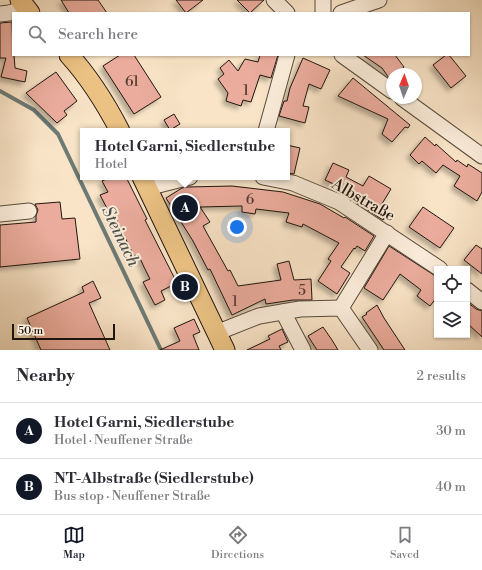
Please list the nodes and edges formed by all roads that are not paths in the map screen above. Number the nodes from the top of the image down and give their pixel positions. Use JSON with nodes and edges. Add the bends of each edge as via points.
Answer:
{"nodes":[{"id":1,"x":274,"y":0,"type":"edge"},
{"id":2,"x":324,"y":0,"type":"edge"},
{"id":3,"x":379,"y":0,"type":"edge"},
{"id":4,"x":25,"y":7,"type":"edge"},
{"id":5,"x":286,"y":12,"type":"edge"},
{"id":6,"x":323,"y":12,"type":"edge"},
{"id":7,"x":344,"y":12,"type":"edge"},
{"id":8,"x":0,"y":14,"type":"edge"},
{"id":9,"x":70,"y":56,"type":"edge"},
{"id":10,"x":287,"y":56,"type":"edge"},
{"id":11,"x":343,"y":56,"type":"edge"},
{"id":12,"x":386,"y":87,"type":"edge"},
{"id":13,"x":410,"y":104,"type":"edge"},
{"id":14,"x":118,"y":128,"type":"edge"},
{"id":15,"x":267,"y":128,"type":"edge"},
{"id":16,"x":482,"y":156,"type":"edge"},
{"id":17,"x":163,"y":180,"type":"edge"},
{"id":18,"x":278,"y":180,"type":"edge"},
{"id":19,"x":145,"y":182,"type":"edge"},
{"id":20,"x":29,"y":211,"type":"dead end"},
{"id":21,"x":0,"y":214,"type":"edge"},
{"id":22,"x":387,"y":233,"type":"junction"},
{"id":23,"x":436,"y":266,"type":"edge"},
{"id":24,"x":470,"y":292,"type":"edge"},
{"id":25,"x":482,"y":302,"type":"edge"},
{"id":26,"x":341,"y":308,"type":"junction"},
{"id":27,"x":283,"y":312,"type":"junction"},
{"id":28,"x":216,"y":333,"type":"junction"},
{"id":29,"x":224,"y":350,"type":"edge"},
{"id":30,"x":303,"y":350,"type":"edge"},
{"id":31,"x":370,"y":350,"type":"edge"}],
"edges":[{"from":1,"to":5,"type":"street"},
{"from":2,"to":6,"type":"street"},
{"from":3,"to":7,"type":"street"},
{"from":4,"to":8,"type":"street"},
{"from":9,"to":14,"type":"main road"},
{"from":10,"to":15,"type":"street"},
{"from":11,"to":12,"type":"street"},
{"from":13,"to":16,"type":"street"},
{"from":17,"to":19,"type":"street"},
{"from":18,"to":22,"type":"street","name":"Albstraße","via":[[294,183],[339,202]]},
{"from":19,"to":28,"type":"main road"},
{"from":20,"to":21,"type":"street"},
{"from":22,"to":23,"type":"street","name":"Albstraße"},
{"from":22,"to":26,"type":"street"},
{"from":24,"to":25,"type":"street"},
{"from":26,"to":27,"type":"street"},
{"from":26,"to":31,"type":"street"},
{"from":27,"to":28,"type":"street","via":[[259,316]]},
{"from":27,"to":30,"type":"street"},
{"from":28,"to":29,"type":"main road"}]}
